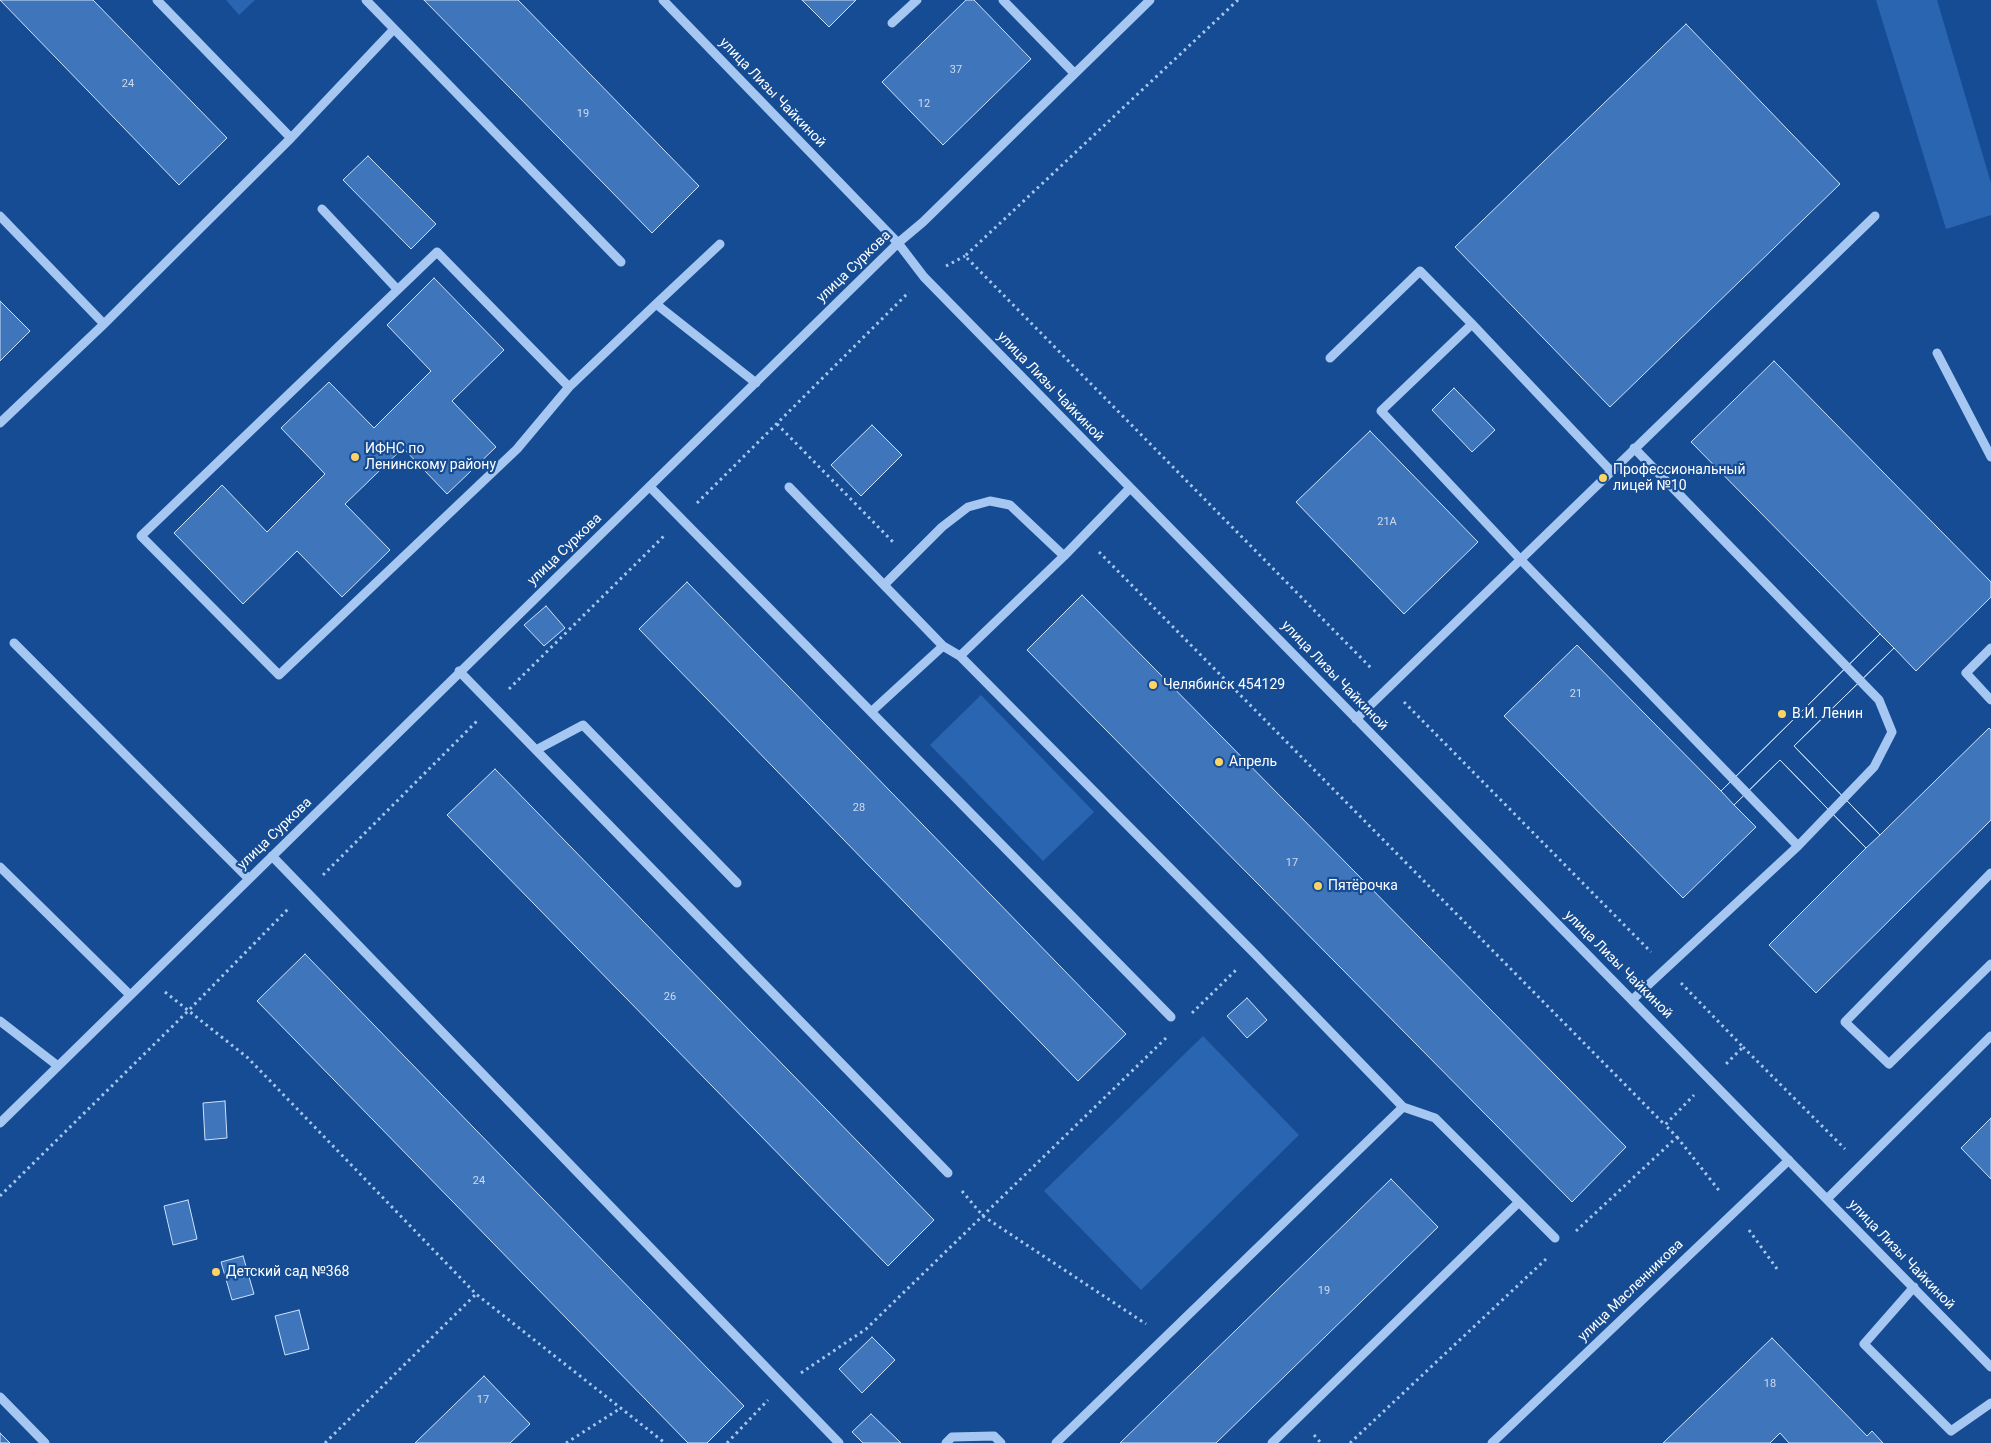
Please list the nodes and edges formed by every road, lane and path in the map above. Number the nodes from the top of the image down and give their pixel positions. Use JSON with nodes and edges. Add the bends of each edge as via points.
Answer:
{"nodes":[{"id":1,"x":157,"y":0,"type":"edge"},
{"id":2,"x":366,"y":0,"type":"edge"},
{"id":3,"x":663,"y":0,"type":"edge"},
{"id":4,"x":917,"y":0,"type":"edge"},
{"id":5,"x":1003,"y":0,"type":"edge"},
{"id":6,"x":1150,"y":0,"type":"edge"},
{"id":7,"x":1238,"y":0,"type":"edge"},
{"id":8,"x":892,"y":23,"type":"dead end"},
{"id":9,"x":394,"y":29,"type":"junction"},
{"id":10,"x":1074,"y":73,"type":"junction"},
{"id":11,"x":291,"y":138,"type":"junction"},
{"id":12,"x":322,"y":209,"type":"dead end"},
{"id":13,"x":0,"y":216,"type":"edge"},
{"id":14,"x":1875,"y":216,"type":"dead end"},
{"id":15,"x":898,"y":243,"type":"junction"},
{"id":16,"x":720,"y":244,"type":"dead end"},
{"id":17,"x":621,"y":262,"type":"dead end"},
{"id":18,"x":397,"y":290,"type":"junction"},
{"id":19,"x":656,"y":304,"type":"junction"},
{"id":20,"x":104,"y":324,"type":"junction"},
{"id":21,"x":1472,"y":324,"type":"junction"},
{"id":22,"x":1937,"y":353,"type":"dead end"},
{"id":23,"x":1330,"y":358,"type":"dead end"},
{"id":24,"x":756,"y":383,"type":"junction"},
{"id":25,"x":569,"y":387,"type":"junction"},
{"id":26,"x":0,"y":422,"type":"edge"},
{"id":27,"x":777,"y":424,"type":"dead end"},
{"id":28,"x":1634,"y":448,"type":"junction"},
{"id":29,"x":1991,"y":457,"type":"edge"},
{"id":30,"x":1611,"y":471,"type":"junction"},
{"id":31,"x":650,"y":487,"type":"junction"},
{"id":32,"x":789,"y":487,"type":"dead end"},
{"id":33,"x":1130,"y":488,"type":"junction"},
{"id":34,"x":1083,"y":536,"type":"junction"},
{"id":35,"x":1064,"y":556,"type":"junction"},
{"id":36,"x":910,"y":559,"type":"junction"},
{"id":37,"x":1520,"y":559,"type":"junction"},
{"id":38,"x":884,"y":586,"type":"junction"},
{"id":39,"x":14,"y":643,"type":"dead end"},
{"id":40,"x":943,"y":646,"type":"junction"},
{"id":41,"x":1991,"y":648,"type":"edge"},
{"id":42,"x":960,"y":656,"type":"junction"},
{"id":43,"x":459,"y":671,"type":"junction"},
{"id":44,"x":1389,"y":686,"type":"junction"},
{"id":45,"x":1991,"y":700,"type":"edge"},
{"id":46,"x":871,"y":712,"type":"junction"},
{"id":47,"x":1356,"y":719,"type":"junction"},
{"id":48,"x":536,"y":750,"type":"junction"},
{"id":49,"x":1798,"y":846,"type":"junction"},
{"id":50,"x":272,"y":856,"type":"junction"},
{"id":51,"x":0,"y":867,"type":"edge"},
{"id":52,"x":1991,"y":873,"type":"edge"},
{"id":53,"x":249,"y":879,"type":"junction"},
{"id":54,"x":737,"y":883,"type":"dead end"},
{"id":55,"x":1254,"y":953,"type":"junction"},
{"id":56,"x":1991,"y":964,"type":"edge"},
{"id":57,"x":1666,"y":968,"type":"junction"},
{"id":58,"x":148,"y":978,"type":"junction"},
{"id":59,"x":130,"y":995,"type":"junction"},
{"id":60,"x":1632,"y":1000,"type":"junction"},
{"id":61,"x":1190,"y":1015,"type":"dead end"},
{"id":62,"x":1171,"y":1017,"type":"dead end"},
{"id":63,"x":0,"y":1021,"type":"edge"},
{"id":64,"x":1168,"y":1036,"type":"dead end"},
{"id":65,"x":1991,"y":1036,"type":"edge"},
{"id":66,"x":1743,"y":1047,"type":"junction"},
{"id":67,"x":58,"y":1066,"type":"junction"},
{"id":68,"x":1711,"y":1079,"type":"junction"},
{"id":69,"x":1403,"y":1106,"type":"junction"},
{"id":70,"x":0,"y":1123,"type":"edge"},
{"id":71,"x":1664,"y":1124,"type":"junction"},
{"id":72,"x":1789,"y":1160,"type":"junction"},
{"id":73,"x":1861,"y":1165,"type":"junction"},
{"id":74,"x":948,"y":1173,"type":"joint"},
{"id":75,"x":1827,"y":1199,"type":"junction"},
{"id":76,"x":1519,"y":1202,"type":"junction"},
{"id":77,"x":983,"y":1216,"type":"junction"},
{"id":78,"x":1575,"y":1232,"type":"dead end"},
{"id":79,"x":1555,"y":1238,"type":"dead end"},
{"id":80,"x":1553,"y":1252,"type":"dead end"},
{"id":81,"x":1914,"y":1287,"type":"junction"},
{"id":82,"x":476,"y":1294,"type":"junction"},
{"id":83,"x":1166,"y":1337,"type":"junction"},
{"id":84,"x":1991,"y":1367,"type":"edge"},
{"id":85,"x":783,"y":1385,"type":"junction"},
{"id":86,"x":0,"y":1397,"type":"edge"},
{"id":87,"x":1991,"y":1403,"type":"edge"},
{"id":88,"x":621,"y":1408,"type":"junction"},
{"id":89,"x":45,"y":1443,"type":"edge"},
{"id":90,"x":325,"y":1443,"type":"edge"},
{"id":91,"x":566,"y":1443,"type":"edge"},
{"id":92,"x":665,"y":1443,"type":"edge"},
{"id":93,"x":727,"y":1443,"type":"edge"},
{"id":94,"x":839,"y":1443,"type":"edge"},
{"id":95,"x":946,"y":1443,"type":"edge"},
{"id":96,"x":1001,"y":1443,"type":"edge"},
{"id":97,"x":1056,"y":1443,"type":"edge"},
{"id":98,"x":1272,"y":1443,"type":"edge"},
{"id":99,"x":1350,"y":1443,"type":"edge"},
{"id":100,"x":1492,"y":1443,"type":"edge"}],
"edges":[{"from":1,"to":11,"type":"street"},
{"from":2,"to":9,"type":"street"},
{"from":3,"to":15,"type":"street","name":"улица Лизы Чайкиной"},
{"from":4,"to":8,"type":"street"},
{"from":5,"to":10,"type":"street"},
{"from":6,"to":10,"type":"street","name":"улица Суркова"},
{"from":7,"to":44,"type":"path","via":[[965,256]]},
{"from":9,"to":11,"type":"street"},
{"from":9,"to":17,"type":"street"},
{"from":10,"to":15,"type":"street","name":"улица Суркова"},
{"from":11,"to":20,"type":"street"},
{"from":12,"to":18,"type":"street"},
{"from":13,"to":20,"type":"street"},
{"from":14,"to":28,"type":"street"},
{"from":15,"to":24,"type":"street","name":"улица Суркова"},
{"from":15,"to":33,"type":"street","name":"улица Лизы Чайкиной","via":[[924,277]]},
{"from":16,"to":19,"type":"street"},
{"from":18,"to":25,"type":"street","via":[[437,252]]},
{"from":18,"to":25,"type":"street","via":[[142,536],[279,675],[517,448]]},
{"from":19,"to":24,"type":"street"},
{"from":19,"to":25,"type":"street"},
{"from":20,"to":26,"type":"street"},
{"from":21,"to":23,"type":"street","via":[[1420,271]]},
{"from":21,"to":30,"type":"street"},
{"from":21,"to":37,"type":"street","via":[[1381,411]]},
{"from":22,"to":29,"type":"street"},
{"from":24,"to":31,"type":"street","name":"улица Суркова"},
{"from":27,"to":36,"type":"path"},
{"from":28,"to":30,"type":"street"},
{"from":28,"to":49,"type":"street","via":[[1879,700],[1892,732],[1874,767]]},
{"from":30,"to":37,"type":"street"},
{"from":31,"to":43,"type":"street","name":"улица Суркова"},
{"from":31,"to":46,"type":"street"},
{"from":32,"to":38,"type":"street"},
{"from":33,"to":34,"type":"street"},
{"from":33,"to":47,"type":"street","name":"улица Лизы Чайкиной"},
{"from":34,"to":35,"type":"street"},
{"from":34,"to":71,"type":"path"},
{"from":35,"to":36,"type":"street","via":[[1010,505],[990,501],[968,507]]},
{"from":35,"to":42,"type":"street"},
{"from":36,"to":38,"type":"street"},
{"from":37,"to":44,"type":"street"},
{"from":37,"to":49,"type":"street"},
{"from":38,"to":40,"type":"street"},
{"from":39,"to":53,"type":"street"},
{"from":40,"to":42,"type":"street"},
{"from":40,"to":46,"type":"street"},
{"from":41,"to":45,"type":"street","via":[[1966,673]]},
{"from":42,"to":55,"type":"street"},
{"from":43,"to":48,"type":"street"},
{"from":43,"to":50,"type":"street","name":"улица Суркова"},
{"from":44,"to":47,"type":"street"},
{"from":44,"to":57,"type":"path"},
{"from":46,"to":62,"type":"street"},
{"from":47,"to":60,"type":"street","name":"улица Лизы Чайкиной"},
{"from":48,"to":54,"type":"street","via":[[583,725]]},
{"from":48,"to":74,"type":"street"},
{"from":49,"to":57,"type":"street"},
{"from":50,"to":53,"type":"street","name":"улица Суркова"},
{"from":50,"to":85,"type":"street"},
{"from":51,"to":59,"type":"street"},
{"from":52,"to":56,"type":"street","via":[[1845,1022],[1890,1064]]},
{"from":53,"to":58,"type":"street","name":"улица Суркова"},
{"from":55,"to":61,"type":"path"},
{"from":55,"to":69,"type":"street"},
{"from":57,"to":60,"type":"street"},
{"from":57,"to":66,"type":"path"},
{"from":58,"to":59,"type":"street","name":"улица Суркова"},
{"from":58,"to":82,"type":"path","via":[[248,1058]]},
{"from":59,"to":67,"type":"street","name":"улица Суркова"},
{"from":60,"to":68,"type":"street","name":"улица Лизы Чайкиной"},
{"from":63,"to":67,"type":"street"},
{"from":64,"to":77,"type":"path"},
{"from":65,"to":73,"type":"street"},
{"from":66,"to":68,"type":"path"},
{"from":66,"to":73,"type":"path"},
{"from":67,"to":70,"type":"street","name":"улица Суркова"},
{"from":68,"to":71,"type":"path"},
{"from":68,"to":72,"type":"street","name":"улица Лизы Чайкиной"},
{"from":69,"to":76,"type":"street","via":[[1435,1118]]},
{"from":69,"to":83,"type":"street"},
{"from":71,"to":78,"type":"path","via":[[1677,1136]]},
{"from":72,"to":75,"type":"street","name":"улица Лизы Чайкиной"},
{"from":72,"to":100,"type":"street","name":"улица Масленникова"},
{"from":73,"to":75,"type":"street"},
{"from":74,"to":77,"type":"path"},
{"from":75,"to":81,"type":"street","name":"улица Лизы Чайкиной"},
{"from":76,"to":79,"type":"street"},
{"from":76,"to":98,"type":"street"},
{"from":77,"to":83,"type":"path"},
{"from":77,"to":85,"type":"path","via":[[866,1329]]},
{"from":80,"to":99,"type":"path"},
{"from":81,"to":84,"type":"street","name":"улица Лизы Чайкиной"},
{"from":81,"to":87,"type":"street","via":[[1864,1344],[1951,1431]]},
{"from":82,"to":88,"type":"path"},
{"from":82,"to":90,"type":"path"},
{"from":83,"to":97,"type":"street"},
{"from":85,"to":93,"type":"path"},
{"from":85,"to":94,"type":"street"},
{"from":86,"to":89,"type":"street"},
{"from":88,"to":91,"type":"path"},
{"from":88,"to":92,"type":"path"},
{"from":95,"to":96,"type":"street","via":[[952,1437],[994,1436]]}]}
